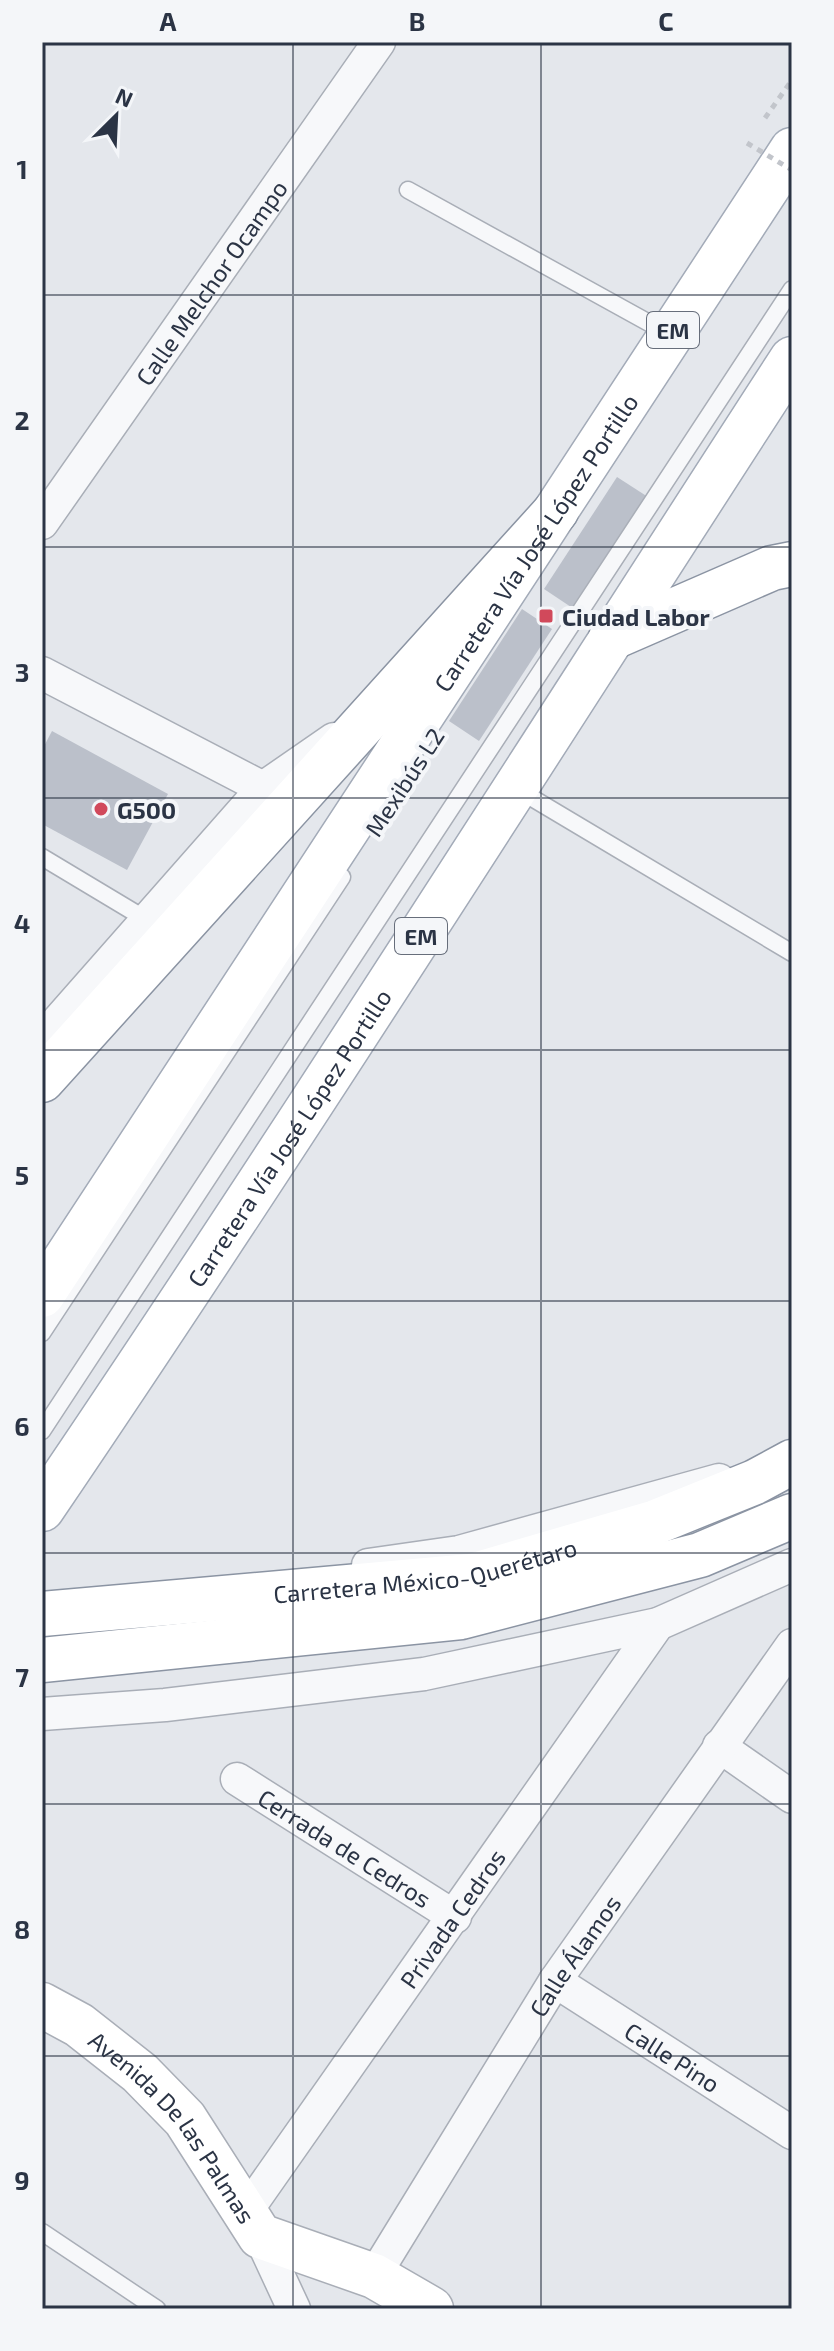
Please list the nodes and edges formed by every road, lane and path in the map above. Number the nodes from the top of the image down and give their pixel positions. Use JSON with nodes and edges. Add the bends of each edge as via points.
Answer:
{"nodes":[{"id":1,"x":379,"y":42,"type":"edge"},
{"id":2,"x":792,"y":80,"type":"edge"},
{"id":3,"x":792,"y":150,"type":"edge"},
{"id":4,"x":792,"y":170,"type":"edge"},
{"id":5,"x":408,"y":190,"type":"dead end"},
{"id":6,"x":792,"y":289,"type":"edge"},
{"id":7,"x":671,"y":334,"type":"junction"},
{"id":8,"x":792,"y":359,"type":"edge"},
{"id":9,"x":556,"y":511,"type":"junction"},
{"id":10,"x":42,"y":523,"type":"edge"},
{"id":11,"x":792,"y":564,"type":"edge"},
{"id":12,"x":611,"y":638,"type":"junction"},
{"id":13,"x":42,"y":673,"type":"edge"},
{"id":14,"x":373,"y":712,"type":"junction"},
{"id":15,"x":263,"y":788,"type":"junction"},
{"id":16,"x":517,"y":789,"type":"junction"},
{"id":17,"x":42,"y":857,"type":"edge"},
{"id":18,"x":348,"y":867,"type":"dead end"},
{"id":19,"x":147,"y":920,"type":"junction"},
{"id":20,"x":792,"y":953,"type":"edge"},
{"id":21,"x":42,"y":1039,"type":"edge"},
{"id":22,"x":42,"y":1080,"type":"edge"},
{"id":23,"x":42,"y":1295,"type":"edge"},
{"id":24,"x":42,"y":1333,"type":"edge"},
{"id":25,"x":42,"y":1431,"type":"edge"},
{"id":26,"x":792,"y":1462,"type":"edge"},
{"id":27,"x":42,"y":1509,"type":"edge"},
{"id":28,"x":792,"y":1516,"type":"edge"},
{"id":29,"x":792,"y":1565,"type":"edge"},
{"id":30,"x":42,"y":1607,"type":"edge"},
{"id":31,"x":42,"y":1614,"type":"edge"},
{"id":32,"x":658,"y":1624,"type":"junction"},
{"id":33,"x":792,"y":1645,"type":"edge"},
{"id":34,"x":42,"y":1660,"type":"edge"},
{"id":35,"x":42,"y":1714,"type":"edge"},
{"id":36,"x":719,"y":1746,"type":"junction"},
{"id":37,"x":237,"y":1779,"type":"dead end"},
{"id":38,"x":792,"y":1797,"type":"edge"},
{"id":39,"x":455,"y":1917,"type":"junction"},
{"id":40,"x":555,"y":1981,"type":"junction"},
{"id":41,"x":42,"y":2005,"type":"edge"},
{"id":42,"x":792,"y":2133,"type":"edge"},
{"id":43,"x":252,"y":2224,"type":"junction"},
{"id":44,"x":42,"y":2232,"type":"edge"},
{"id":45,"x":374,"y":2276,"type":"junction"},
{"id":46,"x":157,"y":2309,"type":"edge"},
{"id":47,"x":294,"y":2309,"type":"edge"},
{"id":48,"x":431,"y":2309,"type":"edge"}],
"edges":[{"from":1,"to":10,"type":"street","name":"Calle Melchor Ocampo"},
{"from":2,"to":4,"type":"path","bridge":true,"via":[[747,143]]},
{"from":3,"to":7,"type":"main road","name":"Carretera Vía José López Portillo","number":"EM"},
{"from":5,"to":7,"type":"lane"},
{"from":6,"to":25,"type":"lane"},
{"from":7,"to":9,"type":"main road","name":"Carretera Vía José López Portillo","number":"EM"},
{"from":8,"to":12,"type":"main road","name":"Carretera Vía José López Portillo","number":"EM"},
{"from":9,"to":14,"type":"main road"},
{"from":9,"to":23,"type":"main road","name":"Carretera Vía José López Portillo","number":"EM"},
{"from":11,"to":12,"type":"main road"},
{"from":12,"to":16,"type":"main road","name":"Carretera Vía José López Portillo","number":"EM"},
{"from":13,"to":15,"type":"street"},
{"from":14,"to":15,"type":"street"},
{"from":14,"to":22,"type":"main road"},
{"from":15,"to":19,"type":"street"},
{"from":16,"to":20,"type":"lane"},
{"from":16,"to":27,"type":"main road","name":"Carretera Vía José López Portillo","number":"EM"},
{"from":17,"to":19,"type":"lane"},
{"from":18,"to":24,"type":"lane"},
{"from":19,"to":21,"type":"street"},
{"from":26,"to":30,"type":"street","via":[[459,1552],[112,1603]]},
{"from":26,"to":31,"type":"main road","name":"Carretera México-Querétaro","via":[[656,1522],[471,1576]]},
{"from":28,"to":34,"type":"main road","name":"Carretera México-Querétaro","via":[[700,1555],[461,1617]]},
{"from":29,"to":32,"type":"street"},
{"from":32,"to":35,"type":"street","via":[[424,1674]]},
{"from":32,"to":39,"type":"street","name":"Privada Cedros"},
{"from":33,"to":36,"type":"street","name":"Calle Álamos"},
{"from":36,"to":38,"type":"street"},
{"from":36,"to":40,"type":"street","name":"Calle Álamos"},
{"from":37,"to":39,"type":"street","name":"Cerrada de Cedros"},
{"from":39,"to":43,"type":"street","name":"Privada Cedros"},
{"from":40,"to":42,"type":"street","name":"Calle Pino"},
{"from":40,"to":45,"type":"street","name":"Calle Álamos"},
{"from":41,"to":43,"type":"main road","name":"Avenida De las Palmas","via":[[79,2025],[185,2119]]},
{"from":43,"to":45,"type":"main road","name":"Avenida De las Palmas"},
{"from":43,"to":47,"type":"street"},
{"from":44,"to":46,"type":"lane"},
{"from":45,"to":48,"type":"main road","name":"Avenida De las Palmas"}]}
